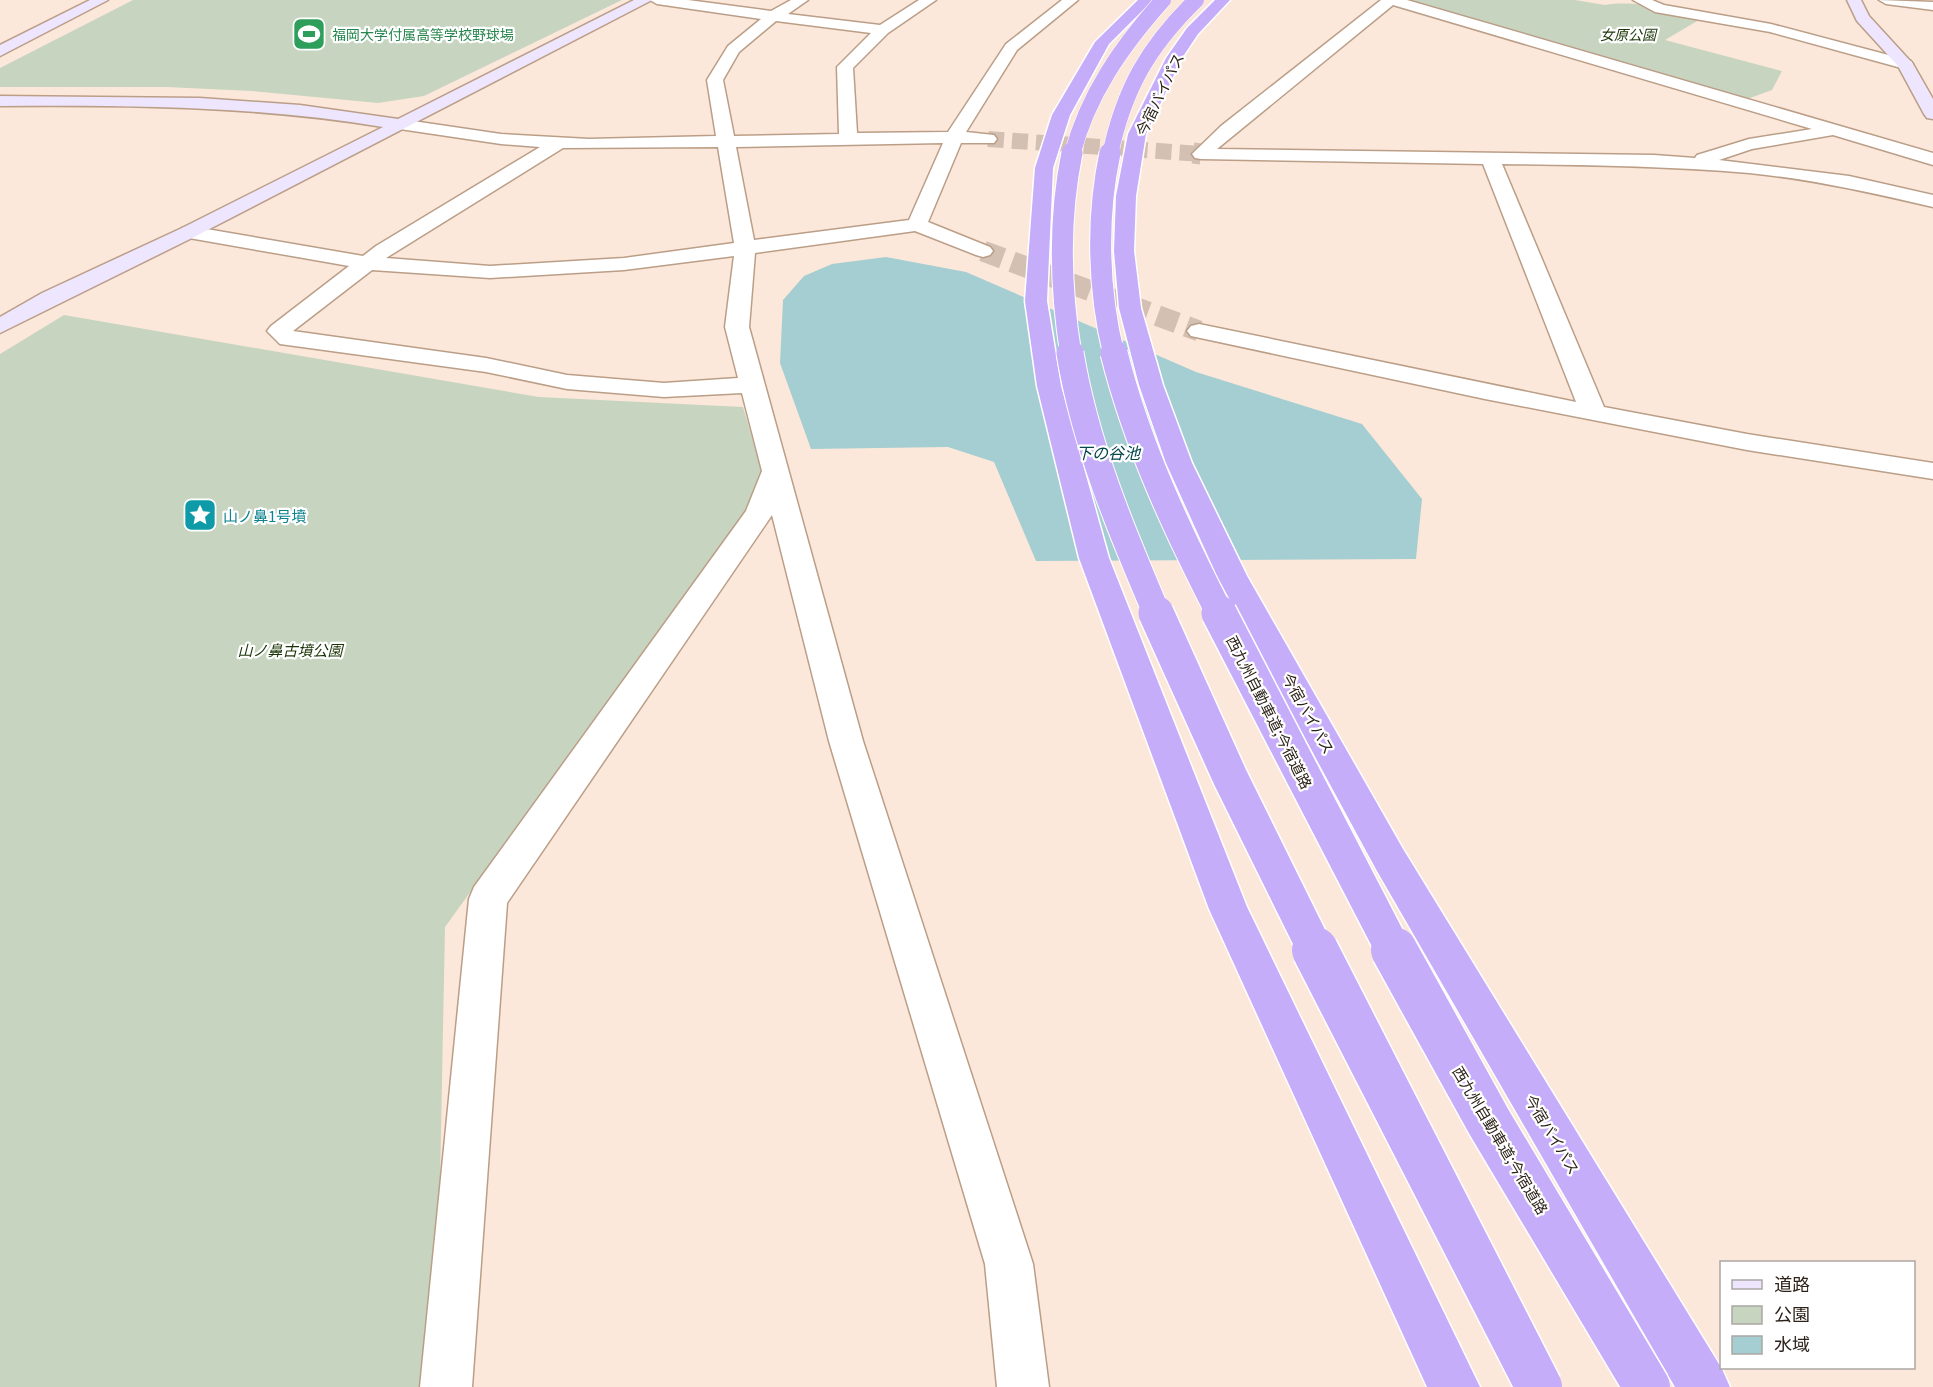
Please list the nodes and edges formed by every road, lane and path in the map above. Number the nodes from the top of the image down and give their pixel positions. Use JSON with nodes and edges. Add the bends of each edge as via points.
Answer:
{"nodes":[{"id":1,"x":101,"y":0,"type":"edge"},
{"id":2,"x":645,"y":0,"type":"edge"},
{"id":3,"x":657,"y":0,"type":"edge"},
{"id":4,"x":801,"y":0,"type":"edge"},
{"id":5,"x":929,"y":0,"type":"edge"},
{"id":6,"x":1071,"y":0,"type":"edge"},
{"id":7,"x":1146,"y":0,"type":"edge"},
{"id":8,"x":1163,"y":0,"type":"edge"},
{"id":9,"x":1196,"y":0,"type":"edge"},
{"id":10,"x":1223,"y":0,"type":"edge"},
{"id":11,"x":1391,"y":0,"type":"edge"},
{"id":12,"x":1640,"y":0,"type":"edge"},
{"id":13,"x":1854,"y":0,"type":"edge"},
{"id":14,"x":1886,"y":0,"type":"edge"},
{"id":15,"x":1933,"y":6,"type":"edge"},
{"id":16,"x":773,"y":16,"type":"junction"},
{"id":17,"x":883,"y":30,"type":"junction"},
{"id":18,"x":0,"y":51,"type":"edge"},
{"id":19,"x":1905,"y":64,"type":"junction"},
{"id":20,"x":0,"y":101,"type":"edge"},
{"id":21,"x":1933,"y":114,"type":"edge"},
{"id":22,"x":399,"y":124,"type":"junction"},
{"id":23,"x":1835,"y":130,"type":"junction"},
{"id":24,"x":954,"y":136,"type":"junction"},
{"id":25,"x":848,"y":139,"type":"junction"},
{"id":26,"x":988,"y":139,"type":"tunnel mouth"},
{"id":27,"x":560,"y":142,"type":"junction"},
{"id":28,"x":726,"y":142,"type":"junction"},
{"id":29,"x":1490,"y":159,"type":"junction"},
{"id":30,"x":1933,"y":159,"type":"edge"},
{"id":31,"x":1691,"y":164,"type":"junction"},
{"id":32,"x":1933,"y":201,"type":"edge"},
{"id":33,"x":917,"y":225,"type":"junction"},
{"id":34,"x":189,"y":232,"type":"junction"},
{"id":35,"x":745,"y":247,"type":"junction"},
{"id":36,"x":983,"y":251,"type":"tunnel mouth"},
{"id":37,"x":367,"y":263,"type":"junction"},
{"id":38,"x":0,"y":326,"type":"edge"},
{"id":39,"x":1199,"y":331,"type":"tunnel mouth"},
{"id":40,"x":753,"y":385,"type":"junction"},
{"id":41,"x":1593,"y":412,"type":"junction"},
{"id":42,"x":1933,"y":471,"type":"edge"},
{"id":43,"x":774,"y":473,"type":"junction"},
{"id":44,"x":446,"y":1387,"type":"edge"},
{"id":45,"x":1023,"y":1387,"type":"edge"},
{"id":46,"x":1454,"y":1387,"type":"edge"},
{"id":47,"x":1539,"y":1387,"type":"edge"},
{"id":48,"x":1647,"y":1387,"type":"edge"},
{"id":49,"x":1704,"y":1387,"type":"edge"}],
"edges":[{"from":1,"to":18,"type":"street"},
{"from":2,"to":22,"type":"street"},
{"from":3,"to":16,"type":"street"},
{"from":4,"to":16,"type":"street"},
{"from":5,"to":17,"type":"street"},
{"from":6,"to":24,"type":"street","via":[[1011,47]]},
{"from":7,"to":46,"type":"highway","via":[[1103,42],[1061,115],[1044,168],[1036,301],[1049,386],[1094,558],[1228,909]]},
{"from":8,"to":47,"type":"highway","bridge":true,"via":[[1111,61],[1092,95],[1067,172],[1061,270],[1066,342],[1087,432],[1127,549],[1204,725],[1367,1056]]},
{"from":9,"to":48,"type":"highway","name":"西九州自動車道;今宿道路","bridge":true,"via":[[1165,31],[1142,63],[1125,97],[1106,173],[1102,275],[1112,346],[1138,434],[1186,546],[1249,672],[1437,1030]]},
{"from":10,"to":49,"type":"highway","name":"今宿バイパス","via":[[1192,31],[1174,58],[1137,134],[1126,196],[1124,251],[1130,308],[1151,385],[1179,463],[1232,576],[1396,870]]},
{"from":11,"to":23,"type":"street"},
{"from":11,"to":29,"type":"street","via":[[1202,154]]},
{"from":12,"to":19,"type":"street","via":[[1660,9],[1772,28]]},
{"from":13,"to":19,"type":"street","via":[[1863,18]]},
{"from":14,"to":15,"type":"street"},
{"from":16,"to":17,"type":"street"},
{"from":16,"to":28,"type":"street","via":[[733,49],[715,80]]},
{"from":17,"to":25,"type":"street","via":[[845,67]]},
{"from":19,"to":21,"type":"street"},
{"from":20,"to":22,"type":"street","via":[[210,103],[346,114]]},
{"from":22,"to":27,"type":"street","via":[[501,139]]},
{"from":22,"to":34,"type":"street"},
{"from":23,"to":30,"type":"street"},
{"from":23,"to":31,"type":"street","via":[[1749,144]]},
{"from":24,"to":25,"type":"street"},
{"from":24,"to":26,"type":"street"},
{"from":24,"to":33,"type":"street"},
{"from":25,"to":28,"type":"street"},
{"from":27,"to":28,"type":"street"},
{"from":27,"to":37,"type":"street","via":[[382,250]]},
{"from":28,"to":35,"type":"street"},
{"from":29,"to":31,"type":"street"},
{"from":29,"to":41,"type":"street"},
{"from":31,"to":32,"type":"street","via":[[1848,182]]},
{"from":33,"to":35,"type":"street"},
{"from":33,"to":36,"type":"street"},
{"from":34,"to":37,"type":"street"},
{"from":34,"to":38,"type":"street"},
{"from":35,"to":37,"type":"street","via":[[624,264],[490,272]]},
{"from":35,"to":40,"type":"street","via":[[737,327]]},
{"from":37,"to":40,"type":"street","via":[[279,331],[288,339],[486,365],[567,382],[664,390]]},
{"from":39,"to":41,"type":"street"},
{"from":40,"to":43,"type":"street"},
{"from":41,"to":42,"type":"street","via":[[1748,442]]},
{"from":43,"to":44,"type":"street","via":[[760,512],[488,899]]},
{"from":43,"to":45,"type":"street","via":[[846,741],[1009,1264]]}]}
